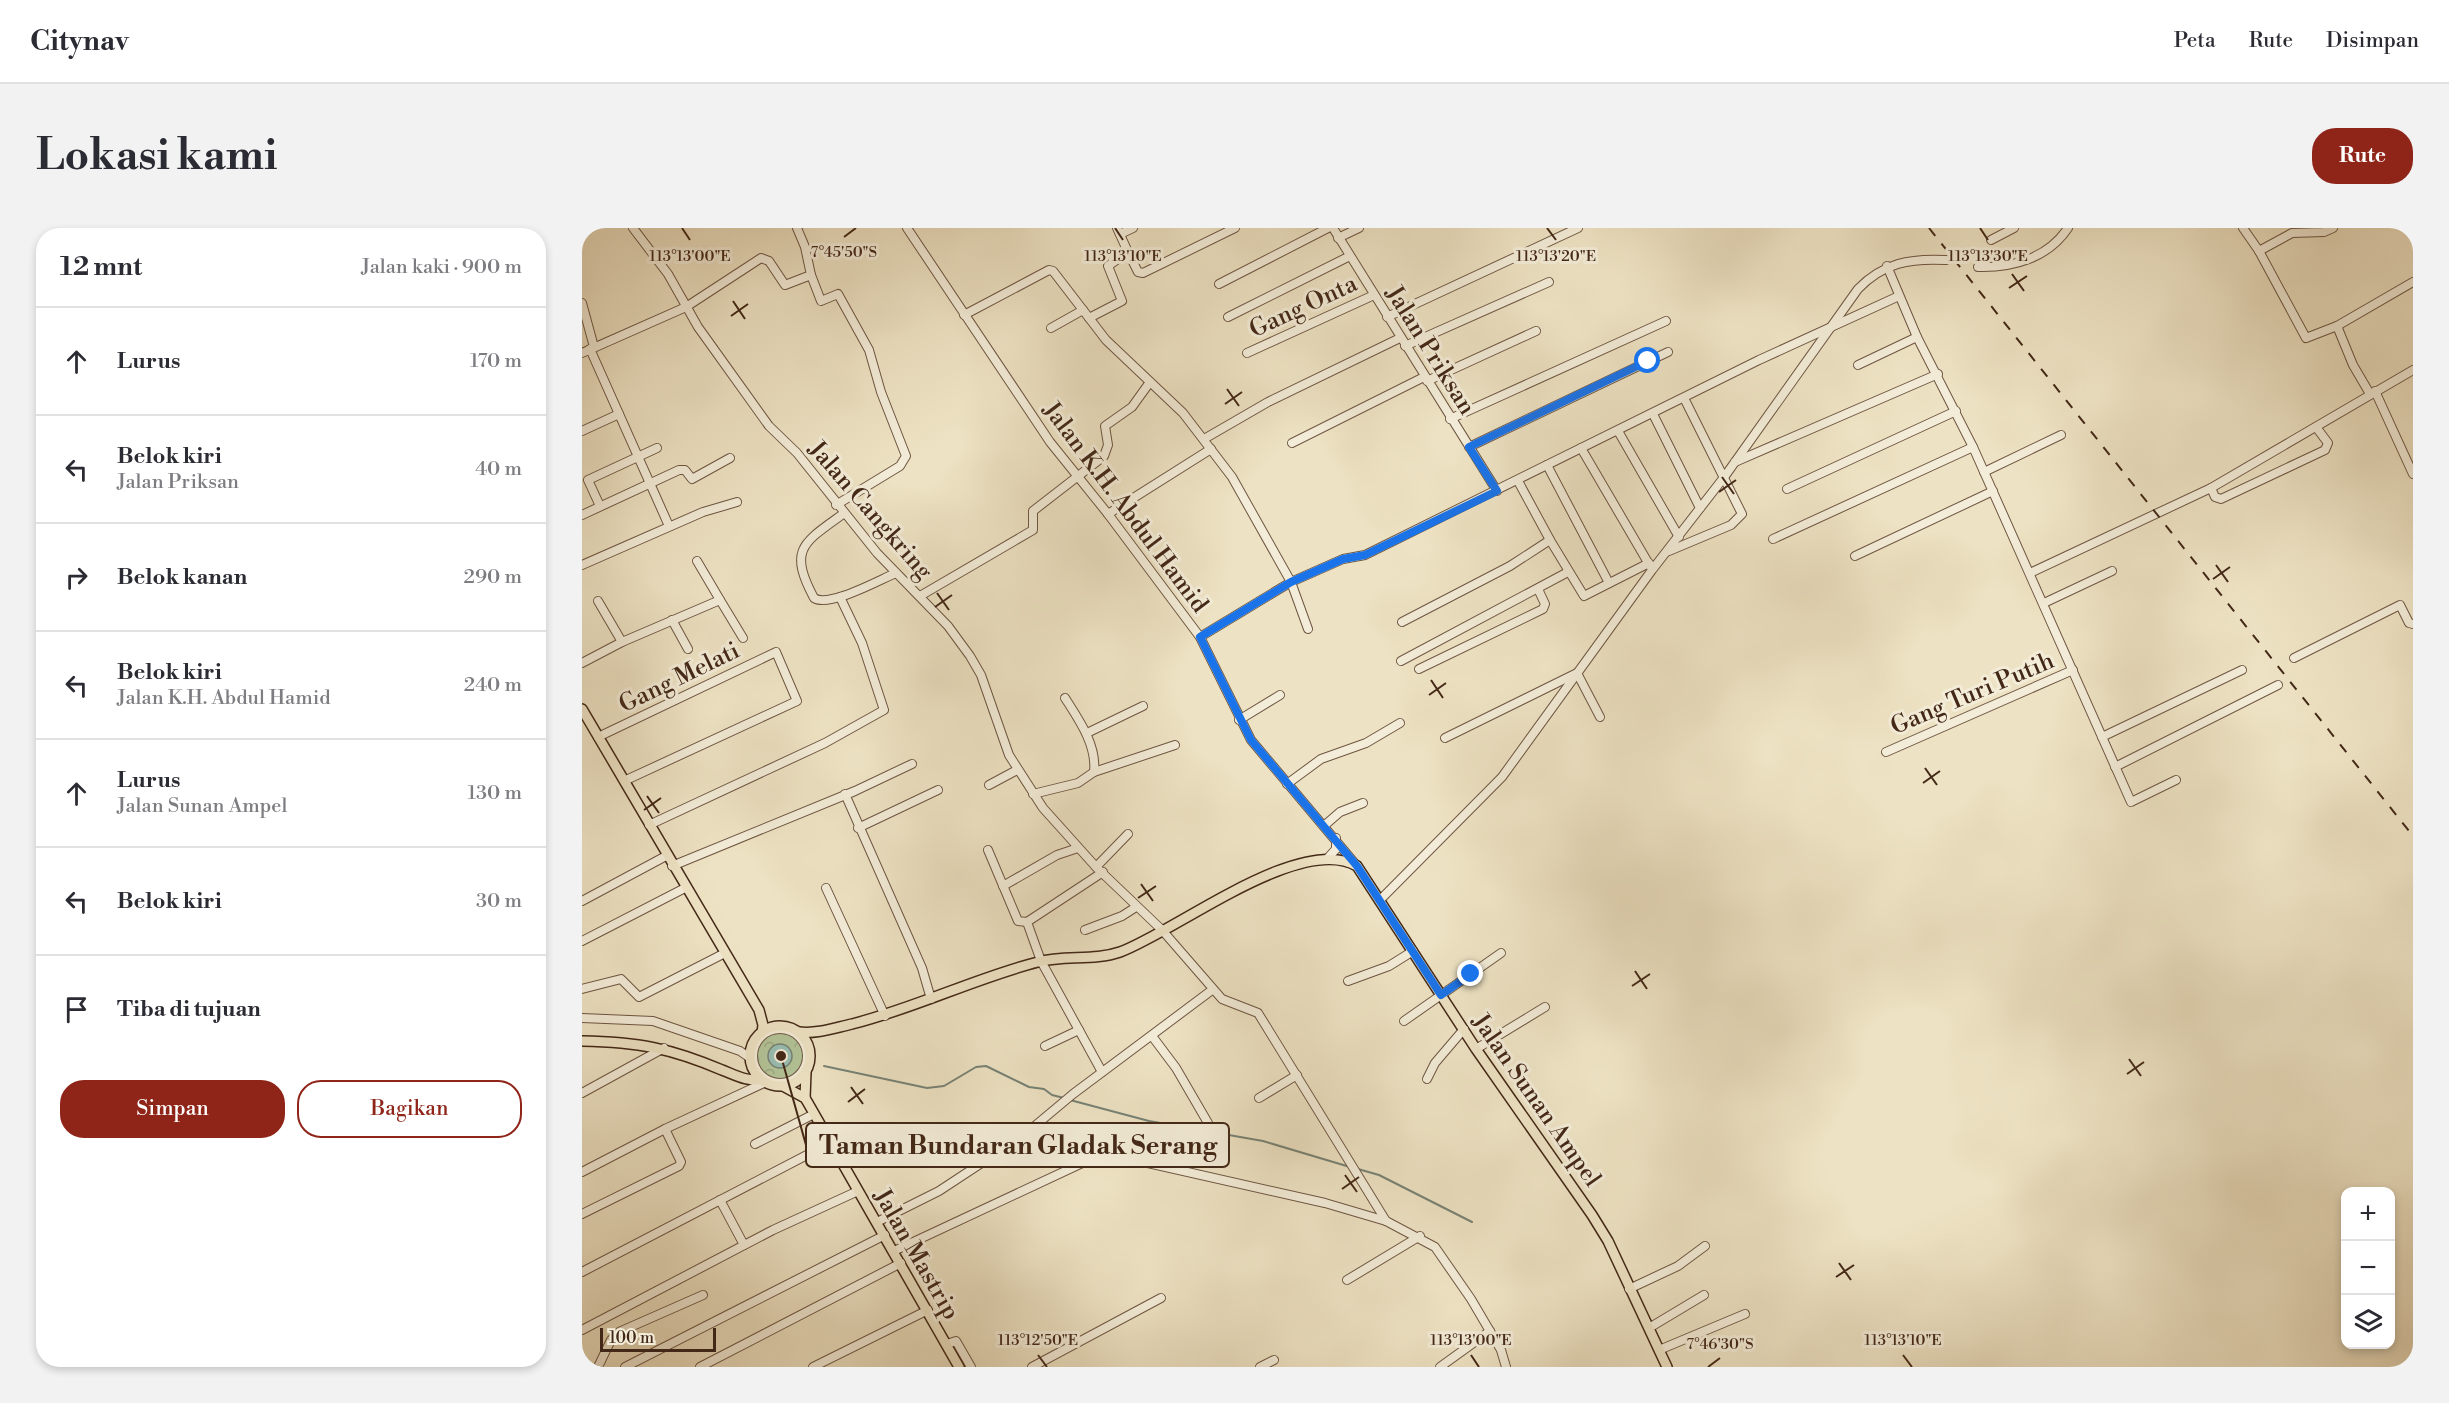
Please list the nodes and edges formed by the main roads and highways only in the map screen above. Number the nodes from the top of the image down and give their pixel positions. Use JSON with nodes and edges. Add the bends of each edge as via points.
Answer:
{"nodes":[{"id":1,"x":582,"y":709,"type":"edge"},
{"id":2,"x":585,"y":721,"type":"edge"},
{"id":3,"x":759,"y":1010,"type":"junction"},
{"id":4,"x":783,"y":1028,"type":"junction"},
{"id":5,"x":825,"y":1031,"type":"junction"},
{"id":6,"x":799,"y":1032,"type":"junction"},
{"id":7,"x":762,"y":1033,"type":"junction"},
{"id":8,"x":582,"y":1041,"type":"edge"},
{"id":9,"x":809,"y":1047,"type":"junction"},
{"id":10,"x":751,"y":1062,"type":"junction"},
{"id":11,"x":806,"y":1072,"type":"junction"},
{"id":12,"x":736,"y":1076,"type":"junction"},
{"id":13,"x":764,"y":1081,"type":"junction"},
{"id":14,"x":783,"y":1086,"type":"junction"},
{"id":15,"x":805,"y":1098,"type":"junction"},
{"id":16,"x":959,"y":1367,"type":"edge"},
{"id":17,"x":1666,"y":1367,"type":"edge"}],
"edges":[{"from":1,"to":2,"type":"main road"},
{"from":2,"to":3,"type":"main road"},
{"from":3,"to":4,"type":"main road"},
{"from":3,"to":7,"type":"main road"},
{"from":4,"to":6,"type":"main road"},
{"from":4,"to":7,"type":"main road"},
{"from":5,"to":6,"type":"main road"},
{"from":5,"to":9,"type":"main road"},
{"from":5,"to":17,"type":"main road","name":"Jalan Sunan Ampel","via":[[885,1016],[1041,961],[1120,952],[1255,881],[1292,867],[1340,858],[1357,866],[1476,1049],[1592,1215],[1608,1241]]},
{"from":6,"to":9,"type":"main road"},
{"from":7,"to":10,"type":"main road","via":[[755,1040]]},
{"from":8,"to":12,"type":"main road","via":[[664,1048]]},
{"from":9,"to":11,"type":"main road"},
{"from":10,"to":12,"type":"main road"},
{"from":10,"to":13,"type":"main road"},
{"from":11,"to":14,"type":"main road"},
{"from":11,"to":15,"type":"main road"},
{"from":12,"to":13,"type":"main road"},
{"from":13,"to":14,"type":"main road"},
{"from":14,"to":15,"type":"main road"},
{"from":15,"to":16,"type":"main road","name":"Jalan Mastrip"}]}
